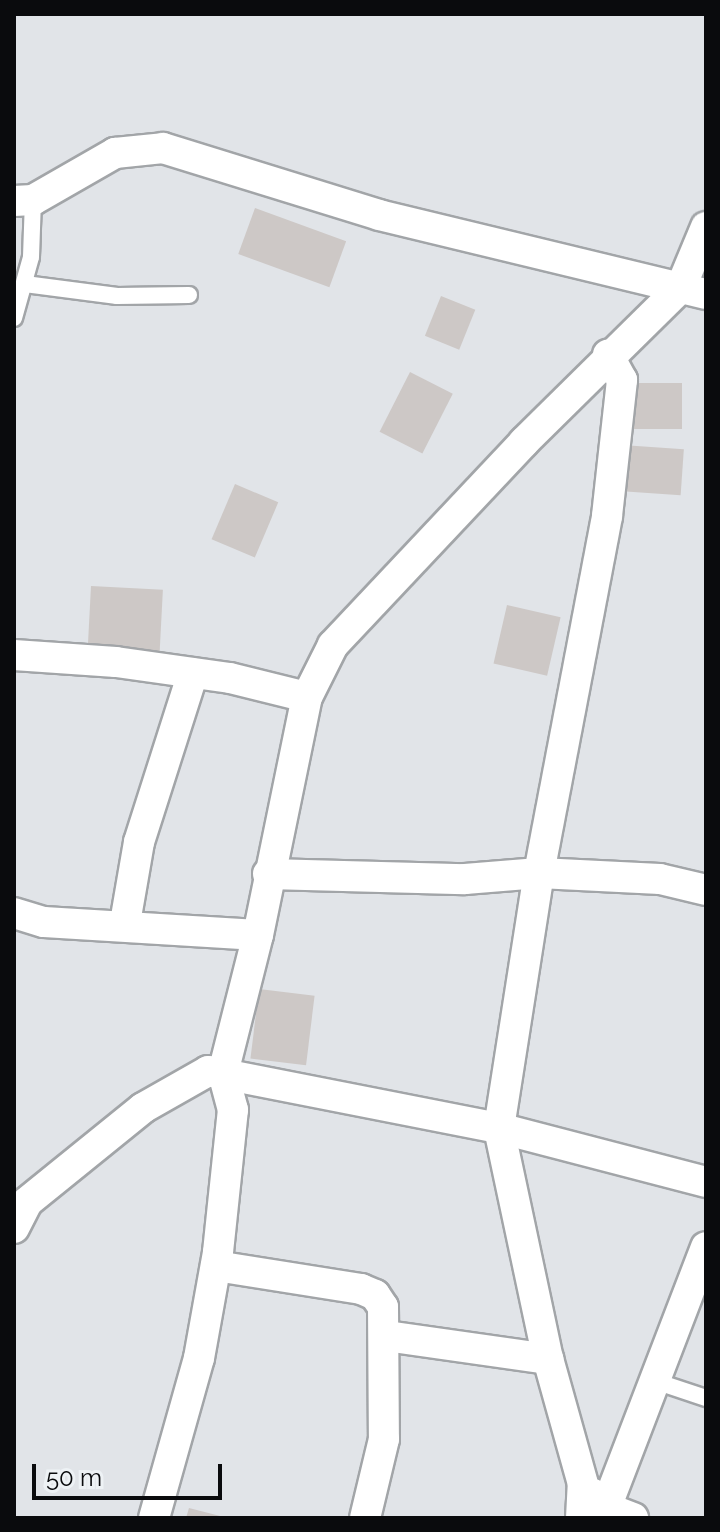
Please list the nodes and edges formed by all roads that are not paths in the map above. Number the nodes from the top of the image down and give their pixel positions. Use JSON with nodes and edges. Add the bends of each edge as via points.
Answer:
{"nodes":[{"id":1,"x":24,"y":201,"type":"edge"},
{"id":2,"x":706,"y":227,"type":"edge"},
{"id":3,"x":25,"y":284,"type":"junction"},
{"id":4,"x":693,"y":291,"type":"edge"},
{"id":5,"x":189,"y":295,"type":"dead end"},
{"id":6,"x":14,"y":318,"type":"edge"},
{"id":7,"x":608,"y":355,"type":"junction"},
{"id":8,"x":14,"y":655,"type":"edge"},
{"id":9,"x":193,"y":673,"type":"junction"},
{"id":10,"x":307,"y":697,"type":"junction"},
{"id":11,"x":539,"y":873,"type":"junction"},
{"id":12,"x":268,"y":874,"type":"junction"},
{"id":13,"x":706,"y":890,"type":"edge"},
{"id":14,"x":14,"y":913,"type":"edge"},
{"id":15,"x":125,"y":923,"type":"junction"},
{"id":16,"x":258,"y":935,"type":"junction"},
{"id":17,"x":223,"y":1073,"type":"junction"},
{"id":18,"x":499,"y":1128,"type":"junction"},
{"id":19,"x":706,"y":1182,"type":"edge"},
{"id":20,"x":18,"y":1207,"type":"edge"},
{"id":21,"x":706,"y":1247,"type":"edge"},
{"id":22,"x":216,"y":1266,"type":"junction"},
{"id":23,"x":386,"y":1336,"type":"junction"},
{"id":24,"x":548,"y":1359,"type":"junction"},
{"id":25,"x":655,"y":1381,"type":"junction"},
{"id":26,"x":706,"y":1398,"type":"edge"},
{"id":27,"x":606,"y":1516,"type":"edge"},
{"id":28,"x":154,"y":1518,"type":"edge"},
{"id":29,"x":365,"y":1518,"type":"edge"}],
"edges":[{"from":1,"to":3,"type":"lane"},
{"from":1,"to":4,"type":"street","via":[[115,153],[163,148],[379,215]]},
{"from":2,"to":4,"type":"street"},
{"from":3,"to":5,"type":"lane","via":[[117,296]]},
{"from":3,"to":6,"type":"lane"},
{"from":4,"to":7,"type":"street"},
{"from":7,"to":10,"type":"street","via":[[333,645]]},
{"from":7,"to":11,"type":"street","via":[[622,380],[621,415]]},
{"from":8,"to":9,"type":"street"},
{"from":9,"to":10,"type":"street"},
{"from":9,"to":15,"type":"street","via":[[139,842]]},
{"from":10,"to":12,"type":"street"},
{"from":11,"to":12,"type":"street","via":[[465,879]]},
{"from":11,"to":13,"type":"street","via":[[660,879]]},
{"from":11,"to":18,"type":"street"},
{"from":12,"to":16,"type":"street"},
{"from":14,"to":15,"type":"street","via":[[44,922]]},
{"from":15,"to":16,"type":"street"},
{"from":16,"to":17,"type":"street"},
{"from":17,"to":18,"type":"street"},
{"from":17,"to":20,"type":"street","via":[[208,1071],[143,1108]]},
{"from":17,"to":22,"type":"street","via":[[233,1110]]},
{"from":18,"to":19,"type":"street"},
{"from":18,"to":24,"type":"street"},
{"from":21,"to":25,"type":"street"},
{"from":22,"to":23,"type":"street","via":[[361,1289],[375,1295],[383,1307]]},
{"from":22,"to":28,"type":"street","via":[[199,1358]]},
{"from":23,"to":24,"type":"street"},
{"from":23,"to":29,"type":"street","via":[[384,1439]]},
{"from":24,"to":27,"type":"street","via":[[583,1484]]},
{"from":25,"to":26,"type":"lane"},
{"from":25,"to":27,"type":"street"}]}
